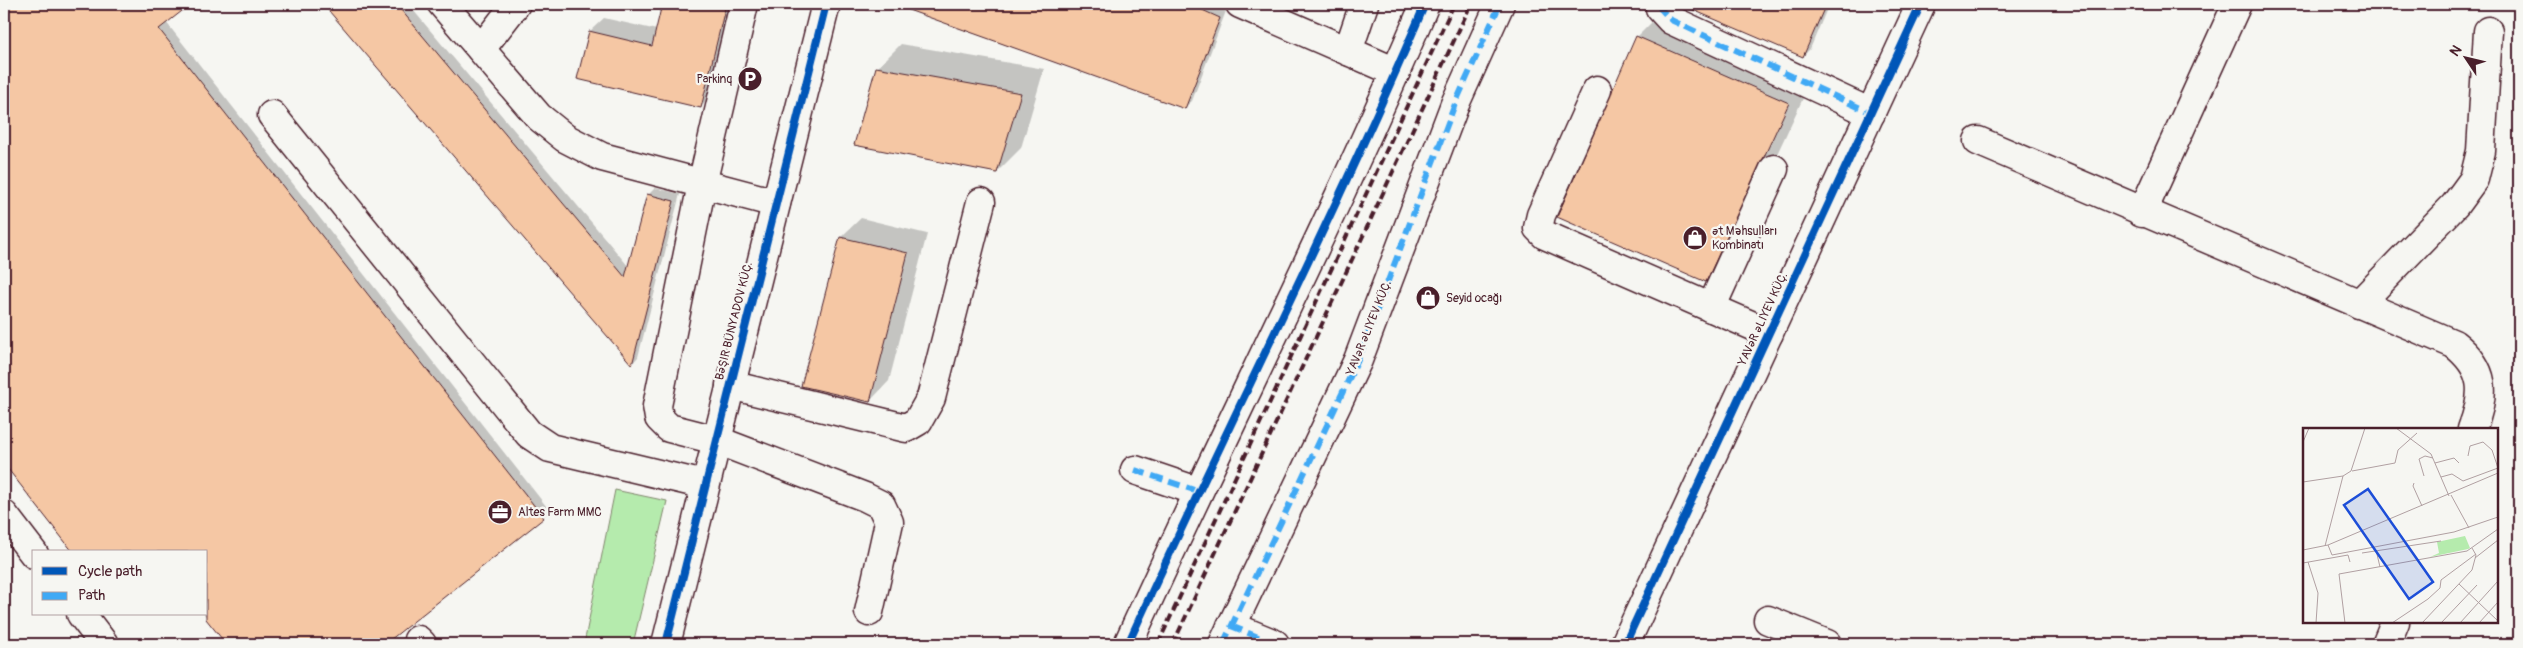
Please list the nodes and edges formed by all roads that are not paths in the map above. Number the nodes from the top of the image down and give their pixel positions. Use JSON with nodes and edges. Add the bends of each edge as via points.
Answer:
{"nodes":[{"id":1,"x":442,"y":4,"type":"edge"},
{"id":2,"x":516,"y":4,"type":"edge"},
{"id":3,"x":744,"y":4,"type":"edge"},
{"id":4,"x":826,"y":4,"type":"edge"},
{"id":5,"x":1240,"y":4,"type":"edge"},
{"id":6,"x":1364,"y":4,"type":"edge"},
{"id":7,"x":1425,"y":4,"type":"edge"},
{"id":8,"x":1500,"y":4,"type":"edge"},
{"id":9,"x":1660,"y":4,"type":"edge"},
{"id":10,"x":1921,"y":4,"type":"edge"},
{"id":11,"x":2237,"y":4,"type":"edge"},
{"id":12,"x":2488,"y":31,"type":"dead end"},
{"id":13,"x":481,"y":49,"type":"junction"},
{"id":14,"x":1348,"y":51,"type":"junction"},
{"id":15,"x":1396,"y":72,"type":"junction"},
{"id":16,"x":1597,"y":90,"type":"dead end"},
{"id":17,"x":1870,"y":112,"type":"junction"},
{"id":18,"x":272,"y":115,"type":"dead end"},
{"id":19,"x":1978,"y":141,"type":"dead end"},
{"id":20,"x":1774,"y":169,"type":"dead end"},
{"id":21,"x":702,"y":184,"type":"junction"},
{"id":22,"x":981,"y":202,"type":"dead end"},
{"id":23,"x":776,"y":203,"type":"junction"},
{"id":24,"x":2142,"y":213,"type":"junction"},
{"id":25,"x":2359,"y":304,"type":"junction"},
{"id":26,"x":1711,"y":308,"type":"junction"},
{"id":27,"x":1768,"y":333,"type":"junction"},
{"id":28,"x":730,"y":385,"type":"junction"},
{"id":29,"x":2472,"y":428,"type":"edge"},
{"id":30,"x":716,"y":440,"type":"junction"},
{"id":31,"x":1135,"y":470,"type":"dead end"},
{"id":32,"x":705,"y":485,"type":"junction"},
{"id":33,"x":1197,"y":491,"type":"junction"},
{"id":34,"x":4,"y":515,"type":"edge"},
{"id":35,"x":32,"y":551,"type":"edge"},
{"id":36,"x":869,"y":612,"type":"dead end"},
{"id":37,"x":83,"y":616,"type":"edge"},
{"id":38,"x":1768,"y":620,"type":"dead end"},
{"id":39,"x":2395,"y":623,"type":"edge"},
{"id":40,"x":1227,"y":635,"type":"edge"},
{"id":41,"x":104,"y":644,"type":"edge"},
{"id":42,"x":666,"y":644,"type":"edge"},
{"id":43,"x":1128,"y":644,"type":"edge"},
{"id":44,"x":1275,"y":644,"type":"edge"},
{"id":45,"x":1625,"y":644,"type":"edge"},
{"id":46,"x":1828,"y":644,"type":"edge"},
{"id":47,"x":2386,"y":644,"type":"edge"}],
"edges":[{"from":1,"to":13,"type":"street"},
{"from":2,"to":13,"type":"street"},
{"from":3,"to":21,"type":"street"},
{"from":4,"to":23,"type":"street","name":"BƏŞIR BÜNYADOV KÜÇ."},
{"from":5,"to":14,"type":"street"},
{"from":6,"to":14,"type":"street"},
{"from":7,"to":15,"type":"street"},
{"from":8,"to":40,"type":"street","name":"YAVƏR ƏLIYEV KÜÇ.","via":[[1455,104],[1358,360]]},
{"from":9,"to":17,"type":"street","via":[[1671,20]]},
{"from":10,"to":17,"type":"street","name":"YAVƏR ƏLIYEV KÜÇ."},
{"from":11,"to":24,"type":"street"},
{"from":12,"to":25,"type":"street","via":[[2481,152],[2474,179],[2455,206]]},
{"from":13,"to":21,"type":"street","via":[[538,116],[565,138],[602,157]]},
{"from":14,"to":15,"type":"street"},
{"from":15,"to":33,"type":"street"},
{"from":16,"to":26,"type":"street","via":[[1538,228],[1545,235]]},
{"from":17,"to":27,"type":"street","name":"YAVƏR ƏLIYEV KÜÇ."},
{"from":18,"to":32,"type":"street","via":[[529,434],[550,448]]},
{"from":19,"to":24,"type":"street"},
{"from":20,"to":26,"type":"street"},
{"from":21,"to":23,"type":"street"},
{"from":21,"to":30,"type":"street","via":[[657,406],[659,418],[669,428]]},
{"from":22,"to":28,"type":"street","via":[[931,398],[918,421],[906,428]]},
{"from":23,"to":28,"type":"street","name":"BƏŞIR BÜNYADOV KÜÇ."},
{"from":24,"to":25,"type":"street"},
{"from":25,"to":29,"type":"street","via":[[2454,344],[2468,355],[2482,385]]},
{"from":26,"to":27,"type":"street"},
{"from":27,"to":45,"type":"street","name":"YAVƏR ƏLIYEV KÜÇ."},
{"from":28,"to":30,"type":"street","name":"BƏŞIR BÜNYADOV KÜÇ."},
{"from":30,"to":32,"type":"street","name":"BƏŞIR BÜNYADOV KÜÇ."},
{"from":30,"to":36,"type":"street","via":[[881,506],[889,522]]},
{"from":31,"to":33,"type":"street"},
{"from":32,"to":42,"type":"street","name":"BƏŞIR BÜNYADOV KÜÇ."},
{"from":33,"to":43,"type":"street"},
{"from":34,"to":35,"type":"street"},
{"from":37,"to":41,"type":"street"},
{"from":38,"to":46,"type":"street"},
{"from":39,"to":47,"type":"street"},
{"from":40,"to":44,"type":"street"}]}
